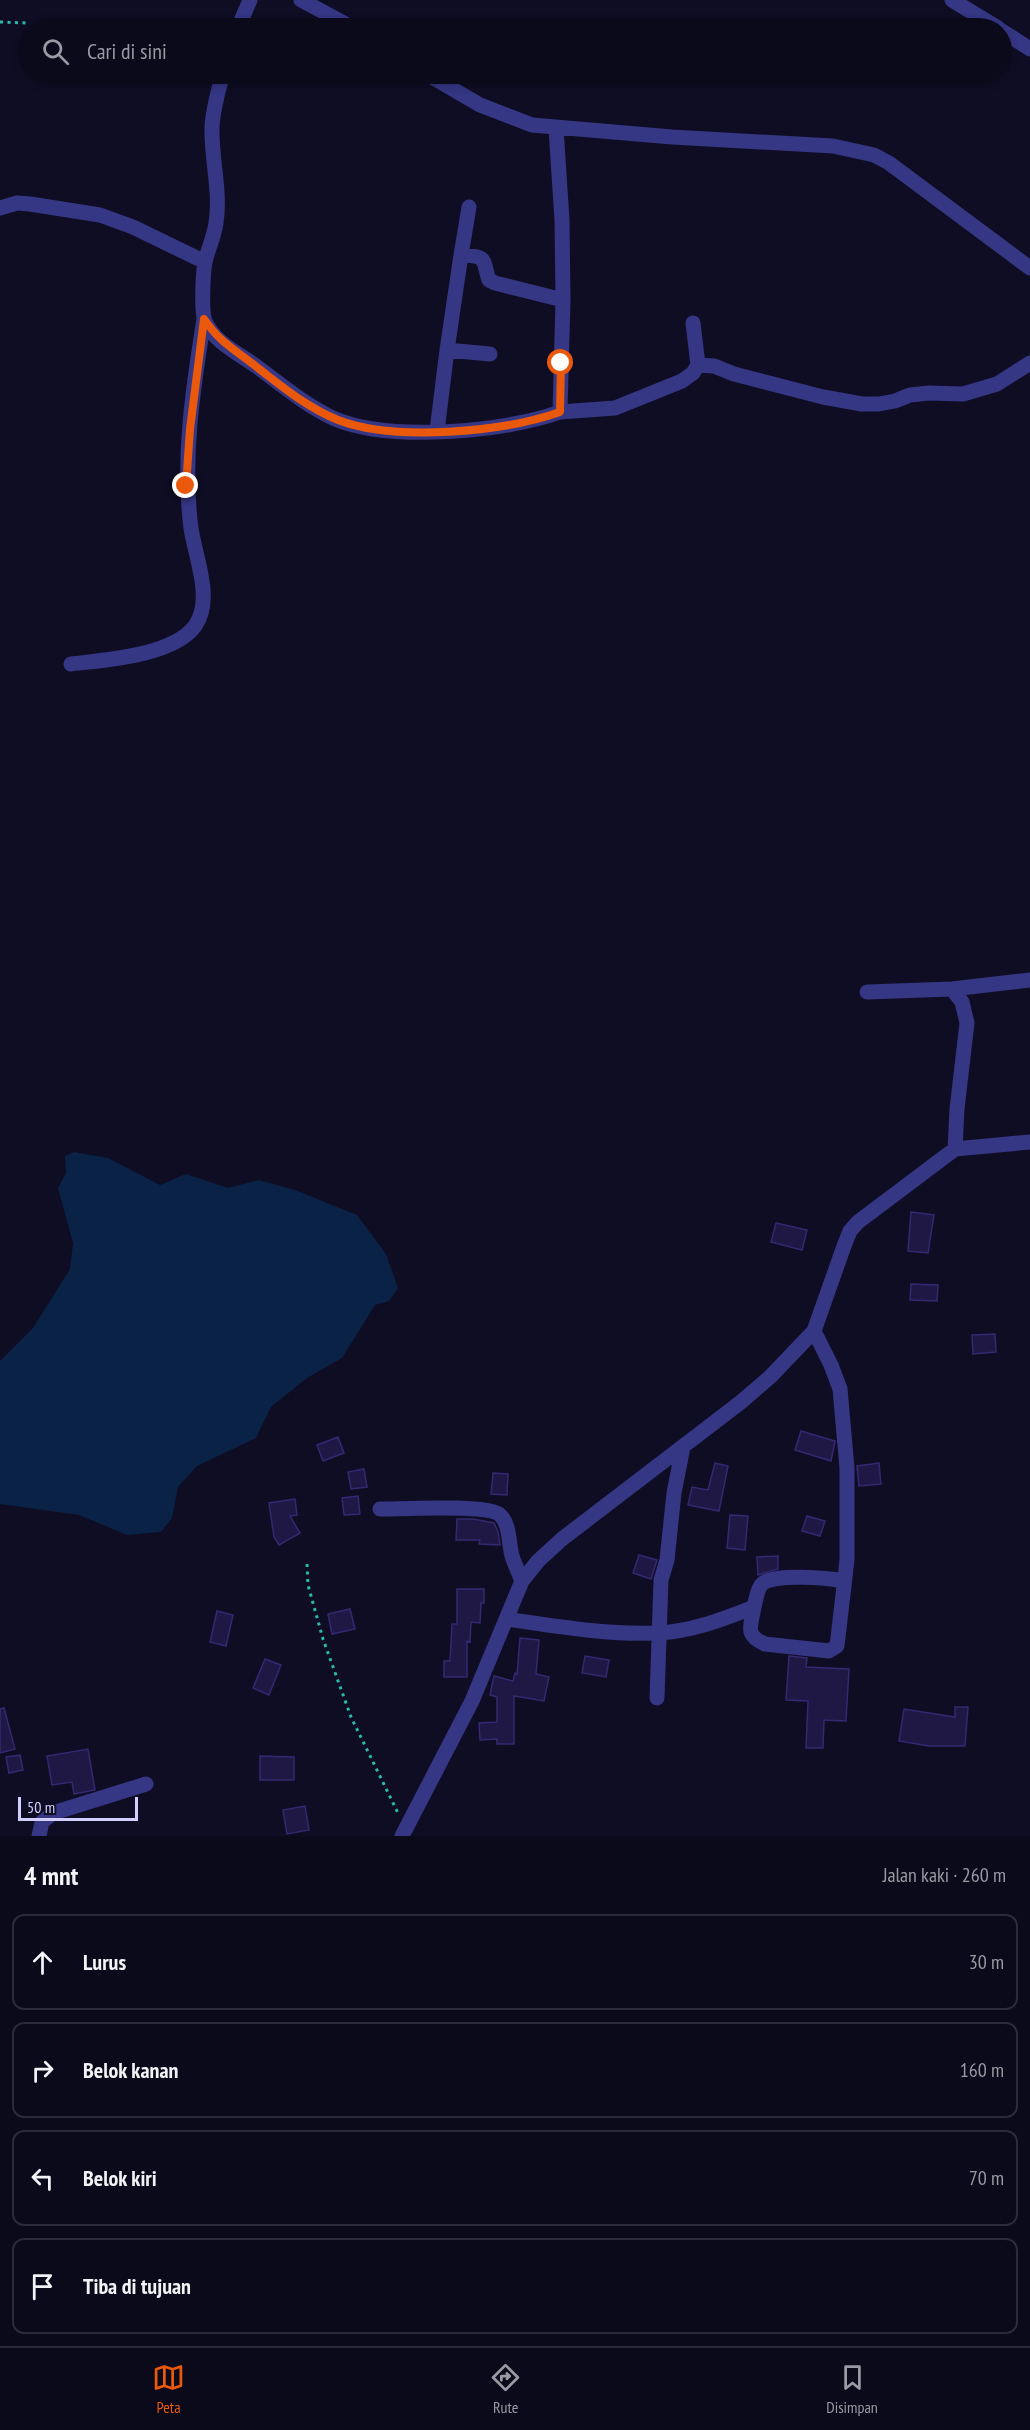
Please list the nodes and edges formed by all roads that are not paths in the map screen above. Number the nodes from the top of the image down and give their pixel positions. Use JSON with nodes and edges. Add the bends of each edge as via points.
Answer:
{"nodes":[{"id":1,"x":250,"y":0,"type":"edge"},
{"id":2,"x":302,"y":0,"type":"edge"},
{"id":3,"x":952,"y":0,"type":"edge"},
{"id":4,"x":242,"y":18,"type":"edge"},
{"id":5,"x":335,"y":18,"type":"edge"},
{"id":6,"x":981,"y":18,"type":"edge"},
{"id":7,"x":1012,"y":38,"type":"edge"},
{"id":8,"x":1030,"y":49,"type":"edge"},
{"id":9,"x":221,"y":84,"type":"edge"},
{"id":10,"x":444,"y":84,"type":"edge"},
{"id":11,"x":556,"y":128,"type":"junction"},
{"id":12,"x":469,"y":207,"type":"dead end"},
{"id":13,"x":0,"y":208,"type":"edge"},
{"id":14,"x":461,"y":255,"type":"junction"},
{"id":15,"x":205,"y":262,"type":"junction"},
{"id":16,"x":1030,"y":268,"type":"edge"},
{"id":17,"x":563,"y":300,"type":"junction"},
{"id":18,"x":204,"y":319,"type":"junction"},
{"id":19,"x":693,"y":323,"type":"dead end"},
{"id":20,"x":447,"y":350,"type":"junction"},
{"id":21,"x":490,"y":354,"type":"dead end"},
{"id":22,"x":1030,"y":363,"type":"edge"},
{"id":23,"x":698,"y":365,"type":"junction"},
{"id":24,"x":560,"y":412,"type":"junction"},
{"id":25,"x":437,"y":431,"type":"junction"},
{"id":26,"x":71,"y":664,"type":"dead end"},
{"id":27,"x":1030,"y":980,"type":"edge"},
{"id":28,"x":952,"y":988,"type":"junction"},
{"id":29,"x":867,"y":992,"type":"dead end"},
{"id":30,"x":1030,"y":1142,"type":"edge"},
{"id":31,"x":956,"y":1149,"type":"junction"},
{"id":32,"x":814,"y":1331,"type":"junction"},
{"id":33,"x":683,"y":1447,"type":"junction"},
{"id":34,"x":380,"y":1509,"type":"dead end"},
{"id":35,"x":522,"y":1581,"type":"junction"},
{"id":36,"x":844,"y":1581,"type":"junction"},
{"id":37,"x":754,"y":1607,"type":"junction"},
{"id":38,"x":506,"y":1619,"type":"junction"},
{"id":39,"x":658,"y":1633,"type":"junction"},
{"id":40,"x":657,"y":1698,"type":"dead end"},
{"id":41,"x":146,"y":1784,"type":"dead end"},
{"id":42,"x":404,"y":1832,"type":"edge"},
{"id":43,"x":39,"y":1836,"type":"edge"}],
"edges":[{"from":1,"to":4,"type":"street"},
{"from":2,"to":5,"type":"street"},
{"from":3,"to":6,"type":"street"},
{"from":7,"to":8,"type":"street"},
{"from":9,"to":15,"type":"street","via":[[212,126],[216,221]]},
{"from":10,"to":11,"type":"street","via":[[505,116]]},
{"from":11,"to":16,"type":"street","via":[[833,146],[874,155]]},
{"from":11,"to":17,"type":"street"},
{"from":12,"to":14,"type":"street"},
{"from":13,"to":15,"type":"street","via":[[17,203],[100,215]]},
{"from":14,"to":17,"type":"street","via":[[483,259],[489,279],[495,283]]},
{"from":14,"to":20,"type":"street"},
{"from":15,"to":18,"type":"street"},
{"from":17,"to":24,"type":"street"},
{"from":18,"to":25,"type":"street","via":[[221,342],[303,402],[337,419],[371,428]]},
{"from":18,"to":26,"type":"street","via":[[186,486],[202,586],[201,613],[183,637],[154,649]]},
{"from":19,"to":23,"type":"street"},
{"from":20,"to":21,"type":"street"},
{"from":20,"to":25,"type":"street"},
{"from":22,"to":23,"type":"street","via":[[997,384],[963,394],[910,395],[879,404],[823,398],[714,366]]},
{"from":23,"to":24,"type":"street","via":[[682,381],[615,408]]},
{"from":24,"to":25,"type":"street","via":[[514,425]]},
{"from":27,"to":28,"type":"street"},
{"from":28,"to":29,"type":"street"},
{"from":28,"to":31,"type":"street","via":[[962,1002],[967,1023]]},
{"from":30,"to":31,"type":"street"},
{"from":31,"to":32,"type":"street","via":[[850,1231]]},
{"from":32,"to":33,"type":"street","via":[[771,1376]]},
{"from":32,"to":36,"type":"street","via":[[840,1389],[847,1468]]},
{"from":33,"to":35,"type":"street","via":[[562,1539]]},
{"from":33,"to":39,"type":"street","via":[[661,1580]]},
{"from":34,"to":35,"type":"street","via":[[494,1511],[506,1525]]},
{"from":35,"to":38,"type":"street"},
{"from":36,"to":37,"type":"street","via":[[823,1577],[768,1580],[760,1587]]},
{"from":36,"to":37,"type":"street","via":[[834,1650],[765,1644],[752,1638]]},
{"from":37,"to":39,"type":"street","via":[[711,1623]]},
{"from":38,"to":39,"type":"street","via":[[588,1630]]},
{"from":38,"to":42,"type":"street","via":[[472,1701]]},
{"from":39,"to":40,"type":"street"},
{"from":41,"to":43,"type":"street","via":[[53,1813],[42,1821]]}]}
